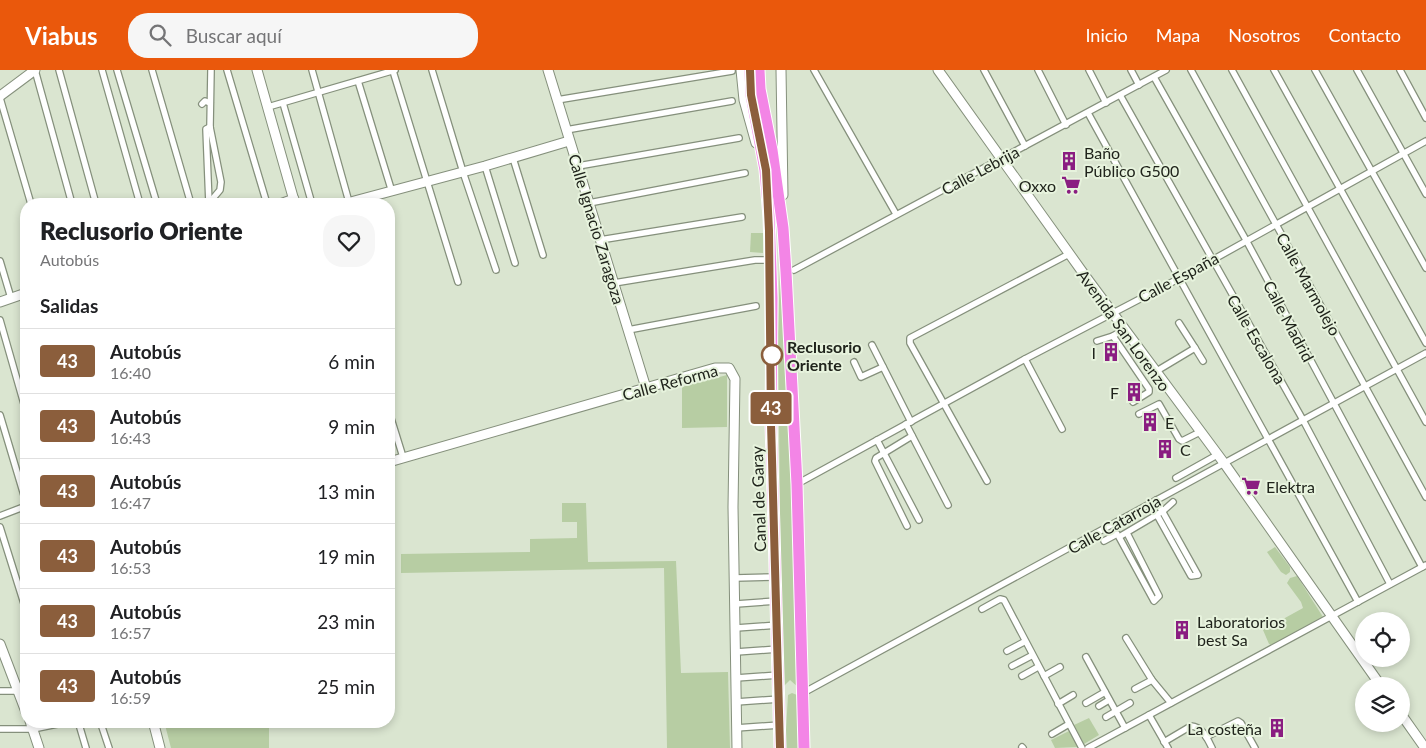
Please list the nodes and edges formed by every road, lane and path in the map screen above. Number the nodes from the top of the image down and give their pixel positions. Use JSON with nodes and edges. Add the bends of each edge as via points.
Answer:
{"nodes":[{"id":1,"x":35,"y":70,"type":"edge"},
{"id":2,"x":59,"y":70,"type":"edge"},
{"id":3,"x":102,"y":70,"type":"edge"},
{"id":4,"x":117,"y":70,"type":"edge"},
{"id":5,"x":152,"y":70,"type":"edge"},
{"id":6,"x":211,"y":70,"type":"edge"},
{"id":7,"x":226,"y":70,"type":"edge"},
{"id":8,"x":257,"y":70,"type":"edge"},
{"id":9,"x":312,"y":70,"type":"edge"},
{"id":10,"x":365,"y":70,"type":"edge"},
{"id":11,"x":394,"y":70,"type":"edge"},
{"id":12,"x":432,"y":70,"type":"edge"},
{"id":13,"x":549,"y":70,"type":"edge"},
{"id":14,"x":741,"y":70,"type":"edge"},
{"id":15,"x":750,"y":70,"type":"edge"},
{"id":16,"x":759,"y":70,"type":"edge"},
{"id":17,"x":776,"y":70,"type":"edge"},
{"id":18,"x":781,"y":70,"type":"edge"},
{"id":19,"x":814,"y":70,"type":"edge"},
{"id":20,"x":938,"y":70,"type":"edge"},
{"id":21,"x":984,"y":70,"type":"edge"},
{"id":22,"x":1038,"y":70,"type":"edge"},
{"id":23,"x":1089,"y":70,"type":"edge"},
{"id":24,"x":1131,"y":70,"type":"edge"},
{"id":25,"x":1166,"y":70,"type":"edge"},
{"id":26,"x":1191,"y":70,"type":"edge"},
{"id":27,"x":1232,"y":70,"type":"edge"},
{"id":28,"x":1274,"y":70,"type":"edge"},
{"id":29,"x":1315,"y":70,"type":"edge"},
{"id":30,"x":1358,"y":70,"type":"edge"},
{"id":31,"x":1400,"y":70,"type":"edge"},
{"id":32,"x":732,"y":71,"type":"dead end"},
{"id":33,"x":1154,"y":77,"type":"junction"},
{"id":34,"x":368,"y":78,"type":"junction"},
{"id":35,"x":358,"y":81,"type":"junction"},
{"id":36,"x":1138,"y":85,"type":"junction"},
{"id":37,"x":781,"y":86,"type":"junction"},
{"id":38,"x":319,"y":93,"type":"junction"},
{"id":39,"x":1120,"y":96,"type":"junction"},
{"id":40,"x":0,"y":97,"type":"edge"},
{"id":41,"x":557,"y":100,"type":"junction"},
{"id":42,"x":732,"y":101,"type":"dead end"},
{"id":43,"x":210,"y":103,"type":"junction"},
{"id":44,"x":283,"y":103,"type":"junction"},
{"id":45,"x":1106,"y":103,"type":"junction"},
{"id":46,"x":202,"y":104,"type":"dead end"},
{"id":47,"x":268,"y":107,"type":"junction"},
{"id":48,"x":1088,"y":113,"type":"junction"},
{"id":49,"x":1426,"y":118,"type":"edge"},
{"id":50,"x":1066,"y":125,"type":"junction"},
{"id":51,"x":210,"y":127,"type":"junction"},
{"id":52,"x":566,"y":130,"type":"junction"},
{"id":53,"x":739,"y":138,"type":"dead end"},
{"id":54,"x":570,"y":141,"type":"junction"},
{"id":55,"x":1426,"y":141,"type":"edge"},
{"id":56,"x":1025,"y":146,"type":"junction"},
{"id":57,"x":1403,"y":153,"type":"junction"},
{"id":58,"x":513,"y":158,"type":"junction"},
{"id":59,"x":1002,"y":159,"type":"junction"},
{"id":60,"x":764,"y":162,"type":"junction"},
{"id":61,"x":485,"y":166,"type":"junction"},
{"id":62,"x":578,"y":166,"type":"junction"},
{"id":63,"x":1372,"y":170,"type":"junction"},
{"id":64,"x":463,"y":172,"type":"junction"},
{"id":65,"x":745,"y":173,"type":"dead end"},
{"id":66,"x":429,"y":182,"type":"junction"},
{"id":67,"x":1340,"y":188,"type":"junction"},
{"id":68,"x":392,"y":192,"type":"junction"},
{"id":69,"x":1426,"y":194,"type":"edge"},
{"id":70,"x":29,"y":198,"type":"edge"},
{"id":71,"x":70,"y":198,"type":"edge"},
{"id":72,"x":94,"y":198,"type":"edge"},
{"id":73,"x":138,"y":198,"type":"edge"},
{"id":74,"x":156,"y":198,"type":"edge"},
{"id":75,"x":189,"y":198,"type":"edge"},
{"id":76,"x":209,"y":198,"type":"edge"},
{"id":77,"x":214,"y":198,"type":"edge"},
{"id":78,"x":265,"y":198,"type":"edge"},
{"id":79,"x":294,"y":198,"type":"edge"},
{"id":80,"x":310,"y":198,"type":"edge"},
{"id":81,"x":345,"y":198,"type":"edge"},
{"id":82,"x":367,"y":198,"type":"edge"},
{"id":83,"x":589,"y":203,"type":"junction"},
{"id":84,"x":1308,"y":206,"type":"junction"},
{"id":85,"x":896,"y":214,"type":"junction"},
{"id":86,"x":742,"y":217,"type":"dead end"},
{"id":87,"x":1276,"y":224,"type":"junction"},
{"id":88,"x":783,"y":228,"type":"junction"},
{"id":89,"x":600,"y":240,"type":"junction"},
{"id":90,"x":1246,"y":240,"type":"junction"},
{"id":91,"x":1069,"y":254,"type":"junction"},
{"id":92,"x":543,"y":255,"type":"dead end"},
{"id":93,"x":770,"y":260,"type":"junction"},
{"id":94,"x":1211,"y":260,"type":"junction"},
{"id":95,"x":0,"y":261,"type":"edge"},
{"id":96,"x":516,"y":263,"type":"dead end"},
{"id":97,"x":1426,"y":268,"type":"edge"},
{"id":98,"x":496,"y":270,"type":"dead end"},
{"id":99,"x":794,"y":270,"type":"dead end"},
{"id":100,"x":1180,"y":278,"type":"junction"},
{"id":101,"x":458,"y":282,"type":"dead end"},
{"id":102,"x":614,"y":284,"type":"junction"},
{"id":103,"x":20,"y":295,"type":"edge"},
{"id":104,"x":11,"y":298,"type":"junction"},
{"id":105,"x":0,"y":302,"type":"edge"},
{"id":106,"x":756,"y":306,"type":"dead end"},
{"id":107,"x":1112,"y":312,"type":"junction"},
{"id":108,"x":0,"y":320,"type":"edge"},
{"id":109,"x":1179,"y":323,"type":"dead end"},
{"id":110,"x":628,"y":330,"type":"junction"},
{"id":111,"x":1124,"y":330,"type":"junction"},
{"id":112,"x":1113,"y":336,"type":"junction"},
{"id":113,"x":1097,"y":341,"type":"dead end"},
{"id":114,"x":1426,"y":343,"type":"edge"},
{"id":115,"x":872,"y":345,"type":"dead end"},
{"id":116,"x":1195,"y":348,"type":"junction"},
{"id":117,"x":1426,"y":353,"type":"edge"},
{"id":118,"x":1025,"y":358,"type":"junction"},
{"id":119,"x":1203,"y":361,"type":"dead end"},
{"id":120,"x":854,"y":362,"type":"dead end"},
{"id":121,"x":883,"y":368,"type":"junction"},
{"id":122,"x":1397,"y":368,"type":"junction"},
{"id":123,"x":1155,"y":372,"type":"junction"},
{"id":124,"x":1366,"y":385,"type":"junction"},
{"id":125,"x":646,"y":388,"type":"junction"},
{"id":126,"x":20,"y":390,"type":"edge"},
{"id":127,"x":1134,"y":402,"type":"dead end"},
{"id":128,"x":945,"y":403,"type":"junction"},
{"id":129,"x":1333,"y":403,"type":"junction"},
{"id":130,"x":1139,"y":414,"type":"dead end"},
{"id":131,"x":0,"y":415,"type":"edge"},
{"id":132,"x":1303,"y":420,"type":"junction"},
{"id":133,"x":1426,"y":422,"type":"edge"},
{"id":134,"x":908,"y":423,"type":"junction"},
{"id":135,"x":1062,"y":429,"type":"dead end"},
{"id":136,"x":395,"y":431,"type":"edge"},
{"id":137,"x":1200,"y":432,"type":"junction"},
{"id":138,"x":912,"y":436,"type":"junction"},
{"id":139,"x":1270,"y":438,"type":"junction"},
{"id":140,"x":877,"y":440,"type":"junction"},
{"id":141,"x":884,"y":453,"type":"junction"},
{"id":142,"x":1217,"y":455,"type":"junction"},
{"id":143,"x":403,"y":457,"type":"junction"},
{"id":144,"x":395,"y":460,"type":"edge"},
{"id":145,"x":1224,"y":464,"type":"junction"},
{"id":146,"x":1176,"y":478,"type":"dead end"},
{"id":147,"x":988,"y":481,"type":"dead end"},
{"id":148,"x":20,"y":482,"type":"edge"},
{"id":149,"x":797,"y":484,"type":"junction"},
{"id":150,"x":1426,"y":497,"type":"edge"},
{"id":151,"x":1156,"y":500,"type":"junction"},
{"id":152,"x":1173,"y":502,"type":"dead end"},
{"id":153,"x":948,"y":505,"type":"dead end"},
{"id":154,"x":20,"y":508,"type":"edge"},
{"id":155,"x":1160,"y":513,"type":"junction"},
{"id":156,"x":0,"y":516,"type":"edge"},
{"id":157,"x":918,"y":520,"type":"dead end"},
{"id":158,"x":1112,"y":524,"type":"junction"},
{"id":159,"x":907,"y":526,"type":"dead end"},
{"id":160,"x":0,"y":527,"type":"edge"},
{"id":161,"x":1127,"y":533,"type":"junction"},
{"id":162,"x":1118,"y":536,"type":"junction"},
{"id":163,"x":1104,"y":541,"type":"dead end"},
{"id":164,"x":1424,"y":566,"type":"edge"},
{"id":165,"x":776,"y":577,"type":"junction"},
{"id":166,"x":736,"y":578,"type":"junction"},
{"id":167,"x":1390,"y":584,"type":"junction"},
{"id":168,"x":20,"y":591,"type":"edge"},
{"id":169,"x":777,"y":601,"type":"junction"},
{"id":170,"x":1358,"y":602,"type":"junction"},
{"id":171,"x":736,"y":604,"type":"junction"},
{"id":172,"x":982,"y":609,"type":"dead end"},
{"id":173,"x":1332,"y":616,"type":"junction"},
{"id":174,"x":778,"y":625,"type":"junction"},
{"id":175,"x":736,"y":628,"type":"junction"},
{"id":176,"x":1126,"y":638,"type":"dead end"},
{"id":177,"x":1024,"y":642,"type":"junction"},
{"id":178,"x":1,"y":648,"type":"edge"},
{"id":179,"x":778,"y":649,"type":"junction"},
{"id":180,"x":1007,"y":651,"type":"dead end"},
{"id":181,"x":736,"y":652,"type":"junction"},
{"id":182,"x":1031,"y":656,"type":"junction"},
{"id":183,"x":1086,"y":657,"type":"dead end"},
{"id":184,"x":1012,"y":666,"type":"dead end"},
{"id":185,"x":1038,"y":667,"type":"junction"},
{"id":186,"x":1060,"y":667,"type":"dead end"},
{"id":187,"x":779,"y":675,"type":"junction"},
{"id":188,"x":1022,"y":676,"type":"dead end"},
{"id":189,"x":1044,"y":676,"type":"junction"},
{"id":190,"x":1375,"y":677,"type":"edge"},
{"id":191,"x":736,"y":678,"type":"junction"},
{"id":192,"x":1152,"y":680,"type":"junction"},
{"id":193,"x":1136,"y":689,"type":"dead end"},
{"id":194,"x":0,"y":691,"type":"edge"},
{"id":195,"x":18,"y":691,"type":"junction"},
{"id":196,"x":1105,"y":692,"type":"junction"},
{"id":197,"x":801,"y":694,"type":"junction"},
{"id":198,"x":1073,"y":695,"type":"dead end"},
{"id":199,"x":20,"y":696,"type":"edge"},
{"id":200,"x":780,"y":699,"type":"junction"},
{"id":201,"x":1109,"y":700,"type":"junction"},
{"id":202,"x":736,"y":702,"type":"junction"},
{"id":203,"x":1086,"y":703,"type":"dead end"},
{"id":204,"x":1130,"y":703,"type":"dead end"},
{"id":205,"x":1171,"y":703,"type":"junction"},
{"id":206,"x":1058,"y":704,"type":"junction"},
{"id":207,"x":1098,"y":706,"type":"dead end"},
{"id":208,"x":1116,"y":711,"type":"junction"},
{"id":209,"x":1149,"y":715,"type":"junction"},
{"id":210,"x":1106,"y":717,"type":"dead end"},
{"id":211,"x":780,"y":724,"type":"junction"},
{"id":212,"x":1069,"y":724,"type":"junction"},
{"id":213,"x":20,"y":726,"type":"edge"},
{"id":214,"x":1410,"y":727,"type":"edge"},
{"id":215,"x":32,"y":728,"type":"edge"},
{"id":216,"x":80,"y":728,"type":"edge"},
{"id":217,"x":102,"y":728,"type":"edge"},
{"id":218,"x":154,"y":728,"type":"edge"},
{"id":219,"x":736,"y":728,"type":"junction"},
{"id":220,"x":1125,"y":728,"type":"junction"},
{"id":221,"x":0,"y":729,"type":"edge"},
{"id":222,"x":1052,"y":734,"type":"dead end"},
{"id":223,"x":1206,"y":737,"type":"junction"},
{"id":224,"x":1164,"y":742,"type":"junction"},
{"id":225,"x":39,"y":748,"type":"edge"},
{"id":226,"x":86,"y":748,"type":"edge"},
{"id":227,"x":109,"y":748,"type":"edge"},
{"id":228,"x":160,"y":748,"type":"edge"},
{"id":229,"x":736,"y":748,"type":"edge"},
{"id":230,"x":780,"y":748,"type":"edge"},
{"id":231,"x":804,"y":748,"type":"edge"},
{"id":232,"x":1082,"y":748,"type":"edge"},
{"id":233,"x":1088,"y":748,"type":"edge"},
{"id":234,"x":1168,"y":748,"type":"edge"},
{"id":235,"x":1212,"y":748,"type":"edge"},
{"id":236,"x":1255,"y":748,"type":"edge"},
{"id":237,"x":1425,"y":748,"type":"edge"}],
"edges":[{"from":1,"to":40,"type":"street"},
{"from":1,"to":71,"type":"street"},
{"from":2,"to":72,"type":"street"},
{"from":3,"to":73,"type":"street"},
{"from":4,"to":74,"type":"street"},
{"from":5,"to":75,"type":"street"},
{"from":6,"to":43,"type":"street"},
{"from":7,"to":78,"type":"street"},
{"from":8,"to":47,"type":"street"},
{"from":9,"to":38,"type":"street"},
{"from":10,"to":34,"type":"street"},
{"from":11,"to":34,"type":"street"},
{"from":11,"to":66,"type":"street"},
{"from":12,"to":64,"type":"street"},
{"from":13,"to":41,"type":"street","name":"Calle Ignacio Zaragoza"},
{"from":14,"to":60,"type":"street","via":[[744,100]]},
{"from":15,"to":60,"type":"highway","name":"Canal de Garay","via":[[751,95]]},
{"from":16,"to":88,"type":"highway"},
{"from":17,"to":37,"type":"street"},
{"from":18,"to":37,"type":"street"},
{"from":19,"to":85,"type":"street"},
{"from":20,"to":59,"type":"street","name":"Avenida San Lorenzo"},
{"from":21,"to":56,"type":"street"},
{"from":22,"to":50,"type":"street"},
{"from":23,"to":45,"type":"street"},
{"from":24,"to":36,"type":"street"},
{"from":25,"to":33,"type":"street","name":"Calle Lebrija"},
{"from":26,"to":87,"type":"street","name":"Calle Marmolejo"},
{"from":27,"to":84,"type":"street"},
{"from":28,"to":67,"type":"street"},
{"from":29,"to":63,"type":"street"},
{"from":30,"to":57,"type":"street"},
{"from":31,"to":49,"type":"street"},
{"from":32,"to":41,"type":"street"},
{"from":33,"to":36,"type":"street","name":"Calle Lebrija"},
{"from":33,"to":90,"type":"street","name":"Calle Madrid"},
{"from":34,"to":35,"type":"street"},
{"from":35,"to":38,"type":"street"},
{"from":35,"to":68,"type":"street"},
{"from":36,"to":39,"type":"street","name":"Calle Lebrija"},
{"from":37,"to":88,"type":"street"},
{"from":38,"to":44,"type":"street"},
{"from":38,"to":81,"type":"street"},
{"from":39,"to":45,"type":"street","name":"Calle Lebrija"},
{"from":39,"to":94,"type":"street","name":"Calle Escalona"},
{"from":40,"to":70,"type":"street"},
{"from":41,"to":52,"type":"street","name":"Calle Ignacio Zaragoza"},
{"from":42,"to":52,"type":"street"},
{"from":43,"to":46,"type":"street","via":[[205,101]]},
{"from":43,"to":51,"type":"street"},
{"from":44,"to":47,"type":"street"},
{"from":44,"to":80,"type":"street"},
{"from":45,"to":48,"type":"street","name":"Calle Lebrija"},
{"from":47,"to":79,"type":"street"},
{"from":48,"to":50,"type":"street","name":"Calle Lebrija"},
{"from":48,"to":100,"type":"street"},
{"from":50,"to":56,"type":"street","name":"Calle Lebrija"},
{"from":51,"to":76,"type":"street","via":[[206,129]]},
{"from":51,"to":77,"type":"street","via":[[221,182]]},
{"from":52,"to":54,"type":"street","name":"Calle Ignacio Zaragoza"},
{"from":53,"to":62,"type":"street"},
{"from":54,"to":58,"type":"street"},
{"from":54,"to":62,"type":"street","name":"Calle Ignacio Zaragoza"},
{"from":55,"to":57,"type":"street","name":"Calle España"},
{"from":56,"to":59,"type":"street","name":"Calle Lebrija"},
{"from":57,"to":63,"type":"street","name":"Calle España"},
{"from":57,"to":69,"type":"street"},
{"from":58,"to":61,"type":"street"},
{"from":58,"to":92,"type":"street"},
{"from":59,"to":85,"type":"street","name":"Calle Lebrija"},
{"from":59,"to":91,"type":"street","name":"Avenida San Lorenzo"},
{"from":60,"to":93,"type":"highway","name":"Canal de Garay"},
{"from":61,"to":64,"type":"street"},
{"from":61,"to":96,"type":"street"},
{"from":62,"to":83,"type":"street","name":"Calle Ignacio Zaragoza"},
{"from":63,"to":67,"type":"street","name":"Calle España"},
{"from":63,"to":97,"type":"street"},
{"from":64,"to":66,"type":"street"},
{"from":64,"to":98,"type":"street"},
{"from":65,"to":83,"type":"street"},
{"from":66,"to":68,"type":"street"},
{"from":66,"to":101,"type":"street"},
{"from":67,"to":84,"type":"street","name":"Calle España"},
{"from":67,"to":114,"type":"street"},
{"from":68,"to":82,"type":"street"},
{"from":83,"to":89,"type":"street","name":"Calle Ignacio Zaragoza"},
{"from":84,"to":87,"type":"street","name":"Calle España"},
{"from":84,"to":122,"type":"street"},
{"from":85,"to":99,"type":"street","name":"Calle Lebrija"},
{"from":86,"to":89,"type":"street"},
{"from":87,"to":90,"type":"street","name":"Calle España"},
{"from":87,"to":124,"type":"street","name":"Calle Marmolejo"},
{"from":88,"to":149,"type":"highway"},
{"from":89,"to":102,"type":"street","name":"Calle Ignacio Zaragoza"},
{"from":90,"to":94,"type":"street","name":"Calle España"},
{"from":90,"to":129,"type":"street","name":"Calle Madrid"},
{"from":91,"to":107,"type":"street","name":"Avenida San Lorenzo"},
{"from":91,"to":128,"type":"street","via":[[910,338]]},
{"from":93,"to":102,"type":"street"},
{"from":93,"to":165,"type":"highway","name":"Canal de Garay"},
{"from":94,"to":100,"type":"street","name":"Calle España"},
{"from":94,"to":132,"type":"street","name":"Calle Escalona"},
{"from":95,"to":104,"type":"street"},
{"from":100,"to":107,"type":"street","name":"Calle España"},
{"from":100,"to":139,"type":"street"},
{"from":102,"to":110,"type":"street","name":"Calle Ignacio Zaragoza"},
{"from":103,"to":104,"type":"street"},
{"from":104,"to":105,"type":"street"},
{"from":106,"to":110,"type":"street"},
{"from":107,"to":111,"type":"street","name":"Avenida San Lorenzo"},
{"from":107,"to":118,"type":"street","name":"Calle España"},
{"from":108,"to":126,"type":"street"},
{"from":109,"to":116,"type":"street"},
{"from":110,"to":125,"type":"street","name":"Calle Ignacio Zaragoza"},
{"from":111,"to":112,"type":"street"},
{"from":111,"to":123,"type":"street","name":"Avenida San Lorenzo"},
{"from":112,"to":113,"type":"street"},
{"from":112,"to":127,"type":"street","via":[[1149,389]]},
{"from":115,"to":121,"type":"street"},
{"from":116,"to":119,"type":"street"},
{"from":116,"to":123,"type":"street"},
{"from":117,"to":122,"type":"street","name":"Calle Catarroja"},
{"from":118,"to":128,"type":"street","name":"Calle España"},
{"from":118,"to":135,"type":"street"},
{"from":120,"to":121,"type":"street","via":[[861,377]]},
{"from":121,"to":134,"type":"street"},
{"from":122,"to":124,"type":"street","name":"Calle Catarroja"},
{"from":122,"to":133,"type":"street"},
{"from":123,"to":137,"type":"street","name":"Avenida San Lorenzo"},
{"from":124,"to":129,"type":"street","name":"Calle Catarroja"},
{"from":124,"to":150,"type":"street","name":"Calle Marmolejo"},
{"from":125,"to":143,"type":"street","name":"Calle Reforma"},
{"from":125,"to":166,"type":"street","name":"Calle Reforma","via":[[715,368],[729,368],[733,373]]},
{"from":128,"to":134,"type":"street","name":"Calle España"},
{"from":128,"to":147,"type":"street"},
{"from":129,"to":132,"type":"street","name":"Calle Catarroja"},
{"from":129,"to":164,"type":"street","name":"Calle Madrid"},
{"from":130,"to":137,"type":"street","via":[[1159,404],[1179,439],[1182,441]]},
{"from":131,"to":148,"type":"street"},
{"from":132,"to":139,"type":"street","name":"Calle Catarroja"},
{"from":132,"to":167,"type":"street","name":"Calle Escalona"},
{"from":134,"to":138,"type":"street"},
{"from":134,"to":140,"type":"street","name":"Calle España"},
{"from":136,"to":143,"type":"street"},
{"from":137,"to":142,"type":"street","name":"Avenida San Lorenzo"},
{"from":138,"to":141,"type":"street"},
{"from":138,"to":153,"type":"street"},
{"from":139,"to":145,"type":"street","name":"Calle Catarroja"},
{"from":139,"to":170,"type":"street"},
{"from":140,"to":141,"type":"street"},
{"from":140,"to":149,"type":"street","name":"Calle España"},
{"from":141,"to":157,"type":"street"},
{"from":141,"to":159,"type":"street","via":[[875,461]]},
{"from":142,"to":145,"type":"street","name":"Avenida San Lorenzo"},
{"from":142,"to":146,"type":"street"},
{"from":143,"to":144,"type":"street","name":"Calle Reforma"},
{"from":145,"to":151,"type":"street","name":"Calle Catarroja"},
{"from":145,"to":173,"type":"street","name":"Avenida San Lorenzo"},
{"from":149,"to":197,"type":"highway"},
{"from":151,"to":155,"type":"street"},
{"from":151,"to":158,"type":"street","name":"Calle Catarroja"},
{"from":152,"to":155,"type":"street"},
{"from":154,"to":156,"type":"street"},
{"from":155,"to":155,"type":"street","via":[[1193,578],[1199,573]]},
{"from":155,"to":161,"type":"street"},
{"from":158,"to":162,"type":"street"},
{"from":158,"to":197,"type":"street","name":"Calle Catarroja"},
{"from":160,"to":168,"type":"street"},
{"from":161,"to":162,"type":"street"},
{"from":161,"to":162,"type":"street","via":[[1159,596],[1154,601]]},
{"from":162,"to":163,"type":"street"},
{"from":164,"to":167,"type":"street"},
{"from":165,"to":166,"type":"street"},
{"from":165,"to":169,"type":"highway","name":"Canal de Garay"},
{"from":166,"to":171,"type":"street","name":"Calle Reforma"},
{"from":167,"to":170,"type":"street"},
{"from":169,"to":171,"type":"street"},
{"from":169,"to":174,"type":"highway","name":"Canal de Garay"},
{"from":170,"to":173,"type":"street"},
{"from":171,"to":175,"type":"street","name":"Calle Reforma"},
{"from":172,"to":177,"type":"street","via":[[1002,599]]},
{"from":173,"to":190,"type":"street","name":"Avenida San Lorenzo"},
{"from":173,"to":205,"type":"street"},
{"from":174,"to":175,"type":"street"},
{"from":174,"to":179,"type":"highway","name":"Canal de Garay"},
{"from":175,"to":181,"type":"street","name":"Calle Reforma"},
{"from":176,"to":192,"type":"street"},
{"from":177,"to":180,"type":"street"},
{"from":177,"to":182,"type":"street"},
{"from":178,"to":195,"type":"street"},
{"from":179,"to":181,"type":"street"},
{"from":179,"to":187,"type":"highway","name":"Canal de Garay"},
{"from":181,"to":191,"type":"street","name":"Calle Reforma"},
{"from":182,"to":184,"type":"street"},
{"from":182,"to":185,"type":"street"},
{"from":183,"to":196,"type":"street"},
{"from":185,"to":188,"type":"street"},
{"from":185,"to":189,"type":"street"},
{"from":186,"to":189,"type":"street"},
{"from":187,"to":191,"type":"street"},
{"from":187,"to":200,"type":"highway","name":"Canal de Garay"},
{"from":189,"to":206,"type":"street"},
{"from":191,"to":202,"type":"street","name":"Calle Reforma"},
{"from":192,"to":193,"type":"street"},
{"from":192,"to":205,"type":"street"},
{"from":194,"to":195,"type":"street"},
{"from":195,"to":199,"type":"street"},
{"from":196,"to":201,"type":"street"},
{"from":196,"to":203,"type":"street"},
{"from":197,"to":211,"type":"highway","via":[[791,689],[787,693],[783,699]]},
{"from":197,"to":231,"type":"highway"},
{"from":198,"to":206,"type":"street"},
{"from":200,"to":202,"type":"street"},
{"from":200,"to":211,"type":"highway","name":"Canal de Garay"},
{"from":201,"to":207,"type":"street"},
{"from":201,"to":208,"type":"street"},
{"from":202,"to":219,"type":"street","name":"Calle Reforma"},
{"from":204,"to":208,"type":"street"},
{"from":205,"to":209,"type":"street"},
{"from":206,"to":212,"type":"street"},
{"from":208,"to":210,"type":"street"},
{"from":208,"to":220,"type":"street"},
{"from":209,"to":220,"type":"street"},
{"from":209,"to":224,"type":"street"},
{"from":211,"to":219,"type":"street"},
{"from":211,"to":230,"type":"highway","name":"Canal de Garay"},
{"from":212,"to":222,"type":"street"},
{"from":212,"to":232,"type":"street"},
{"from":213,"to":221,"type":"street"},
{"from":214,"to":237,"type":"street"},
{"from":215,"to":225,"type":"street"},
{"from":216,"to":226,"type":"street"},
{"from":217,"to":227,"type":"street"},
{"from":218,"to":228,"type":"street"},
{"from":219,"to":229,"type":"street","name":"Calle Reforma"},
{"from":220,"to":233,"type":"street"},
{"from":223,"to":224,"type":"street","via":[[1191,726]]},
{"from":223,"to":235,"type":"street"},
{"from":223,"to":236,"type":"street","via":[[1238,721]]},
{"from":224,"to":234,"type":"street"}]}
